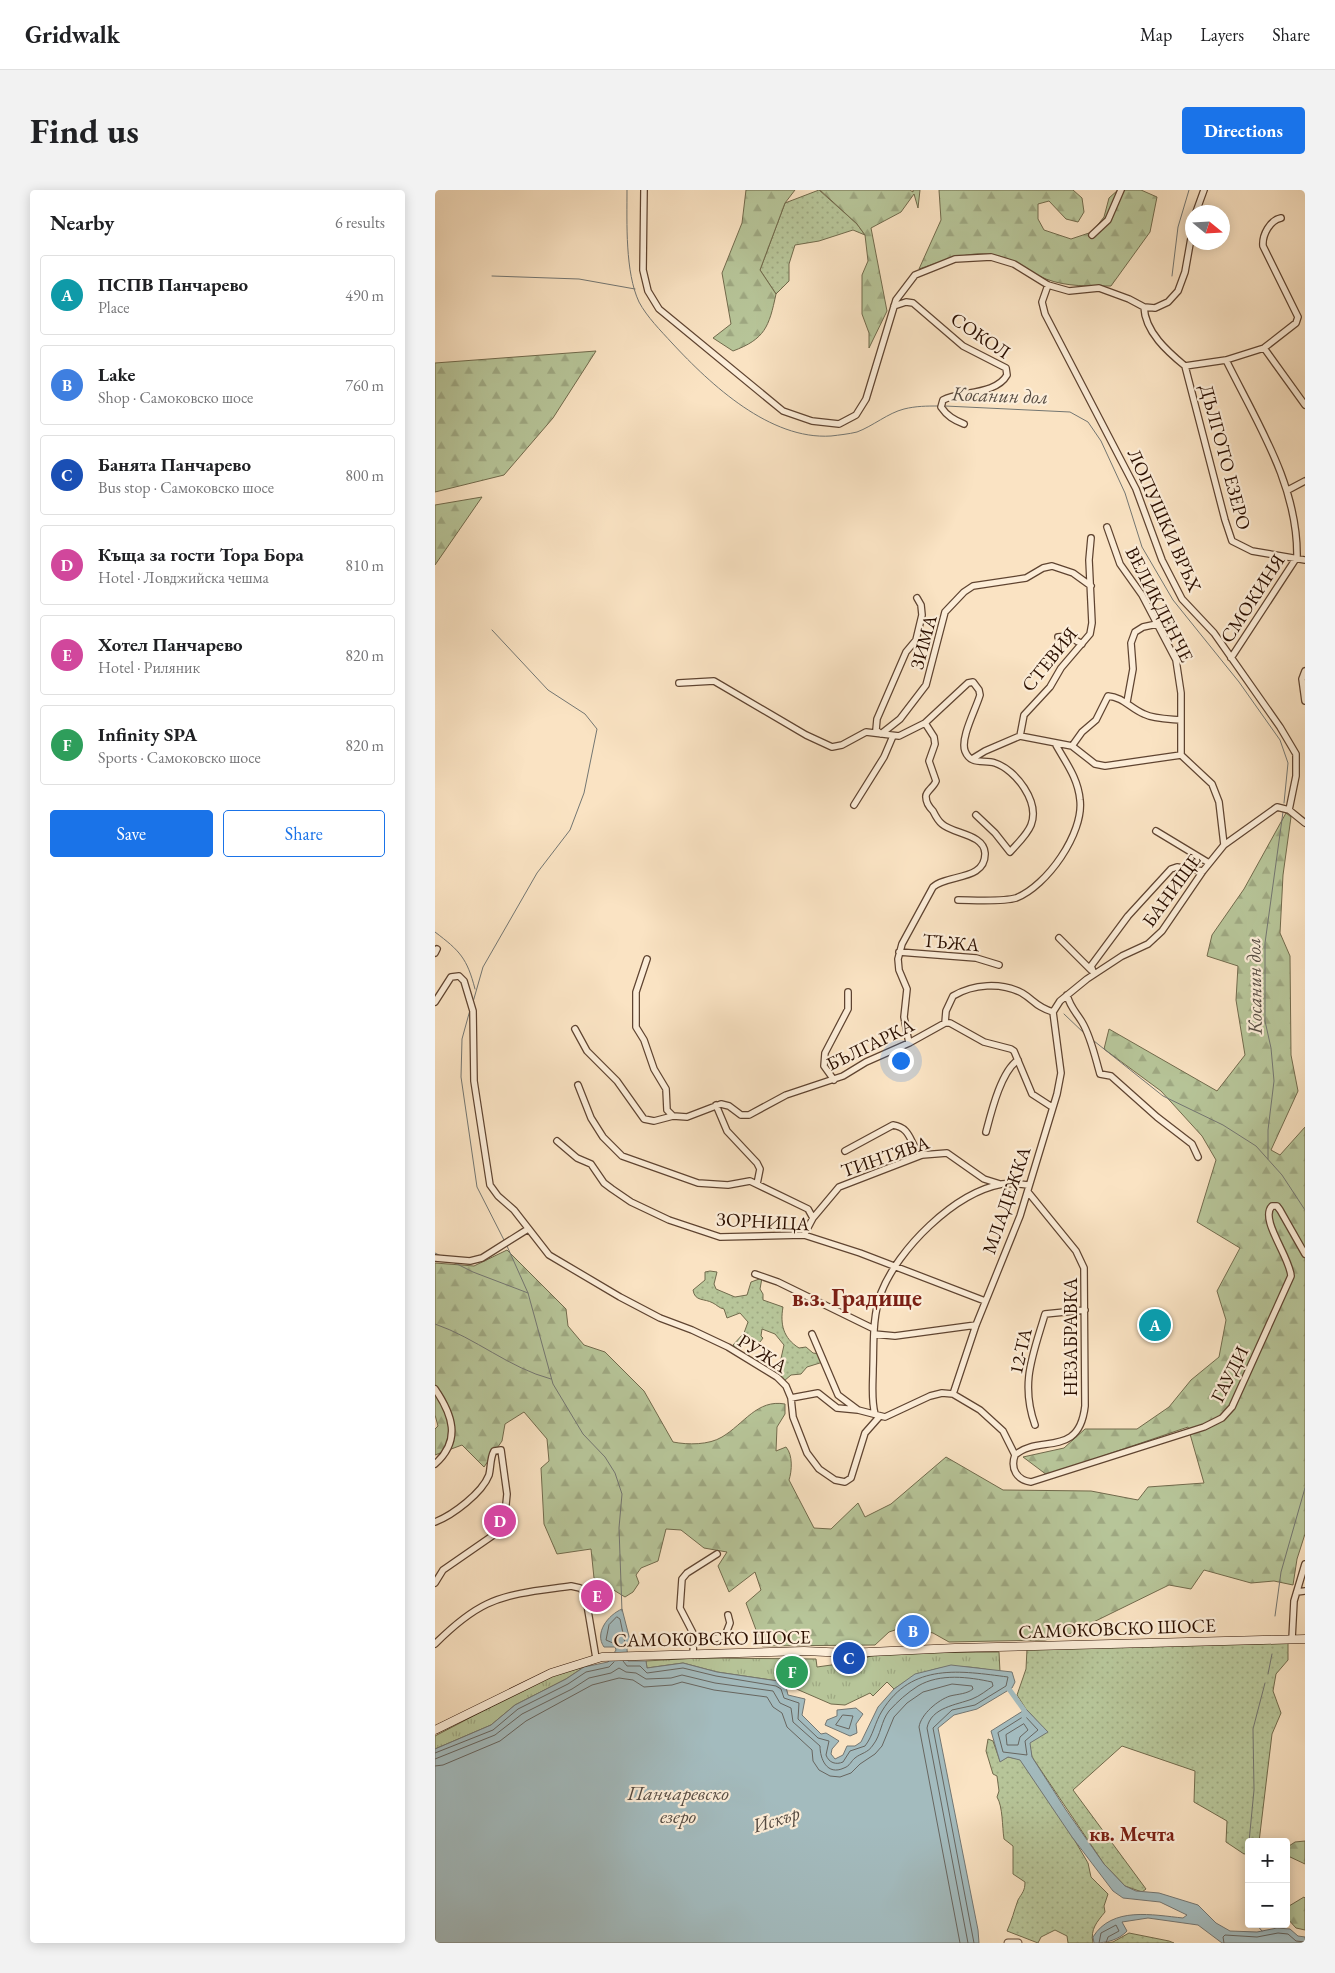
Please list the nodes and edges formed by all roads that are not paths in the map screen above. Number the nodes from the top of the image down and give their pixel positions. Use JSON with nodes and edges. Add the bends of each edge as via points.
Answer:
{"nodes":[{"id":1,"x":644,"y":190,"type":"edge"},
{"id":2,"x":1121,"y":190,"type":"edge"},
{"id":3,"x":1204,"y":190,"type":"edge"},
{"id":4,"x":1199,"y":205,"type":"edge"},
{"id":5,"x":1281,"y":218,"type":"dead end"},
{"id":6,"x":1092,"y":235,"type":"dead end"},
{"id":7,"x":1189,"y":250,"type":"edge"},
{"id":8,"x":1048,"y":285,"type":"junction"},
{"id":9,"x":895,"y":306,"type":"junction"},
{"id":10,"x":1144,"y":308,"type":"junction"},
{"id":11,"x":1264,"y":348,"type":"junction"},
{"id":12,"x":1226,"y":360,"type":"junction"},
{"id":13,"x":1185,"y":366,"type":"junction"},
{"id":14,"x":1304,"y":403,"type":"edge"},
{"id":15,"x":964,"y":424,"type":"dead end"},
{"id":16,"x":1305,"y":481,"type":"edge"},
{"id":17,"x":1288,"y":490,"type":"junction"},
{"id":18,"x":1107,"y":527,"type":"dead end"},
{"id":19,"x":1091,"y":538,"type":"dead end"},
{"id":20,"x":1297,"y":557,"type":"junction"},
{"id":21,"x":1305,"y":560,"type":"edge"},
{"id":22,"x":1091,"y":586,"type":"junction"},
{"id":23,"x":917,"y":598,"type":"dead end"},
{"id":24,"x":1157,"y":624,"type":"junction"},
{"id":25,"x":1058,"y":637,"type":"dead end"},
{"id":26,"x":1082,"y":644,"type":"junction"},
{"id":27,"x":1231,"y":658,"type":"junction"},
{"id":28,"x":1305,"y":671,"type":"edge"},
{"id":29,"x":679,"y":683,"type":"dead end"},
{"id":30,"x":1305,"y":701,"type":"edge"},
{"id":31,"x":1127,"y":702,"type":"junction"},
{"id":32,"x":1181,"y":720,"type":"junction"},
{"id":33,"x":925,"y":723,"type":"junction"},
{"id":34,"x":881,"y":734,"type":"junction"},
{"id":35,"x":893,"y":736,"type":"junction"},
{"id":36,"x":1020,"y":736,"type":"junction"},
{"id":37,"x":1056,"y":744,"type":"junction"},
{"id":38,"x":1072,"y":746,"type":"junction"},
{"id":39,"x":1181,"y":755,"type":"junction"},
{"id":40,"x":972,"y":759,"type":"junction"},
{"id":41,"x":854,"y":805,"type":"dead end"},
{"id":42,"x":1289,"y":810,"type":"junction"},
{"id":43,"x":976,"y":815,"type":"dead end"},
{"id":44,"x":1305,"y":823,"type":"edge"},
{"id":45,"x":1156,"y":831,"type":"dead end"},
{"id":46,"x":1224,"y":845,"type":"junction"},
{"id":47,"x":1209,"y":863,"type":"junction"},
{"id":48,"x":1203,"y":871,"type":"junction"},
{"id":49,"x":958,"y":900,"type":"dead end"},
{"id":50,"x":1059,"y":938,"type":"dead end"},
{"id":51,"x":899,"y":952,"type":"junction"},
{"id":52,"x":647,"y":959,"type":"dead end"},
{"id":53,"x":999,"y":965,"type":"dead end"},
{"id":54,"x":1094,"y":974,"type":"junction"},
{"id":55,"x":847,"y":992,"type":"dead end"},
{"id":56,"x":1067,"y":994,"type":"junction"},
{"id":57,"x":435,"y":1002,"type":"edge"},
{"id":58,"x":1053,"y":1012,"type":"junction"},
{"id":59,"x":945,"y":1022,"type":"junction"},
{"id":60,"x":575,"y":1029,"type":"dead end"},
{"id":61,"x":909,"y":1043,"type":"junction"},
{"id":62,"x":1018,"y":1060,"type":"junction"},
{"id":63,"x":834,"y":1080,"type":"junction"},
{"id":64,"x":578,"y":1085,"type":"dead end"},
{"id":65,"x":717,"y":1105,"type":"junction"},
{"id":66,"x":1052,"y":1107,"type":"junction"},
{"id":67,"x":673,"y":1116,"type":"junction"},
{"id":68,"x":986,"y":1132,"type":"dead end"},
{"id":69,"x":557,"y":1141,"type":"dead end"},
{"id":70,"x":845,"y":1151,"type":"dead end"},
{"id":71,"x":921,"y":1155,"type":"junction"},
{"id":72,"x":1198,"y":1157,"type":"dead end"},
{"id":73,"x":757,"y":1184,"type":"junction"},
{"id":74,"x":1002,"y":1184,"type":"junction"},
{"id":75,"x":1029,"y":1185,"type":"junction"},
{"id":76,"x":1028,"y":1192,"type":"junction"},
{"id":77,"x":813,"y":1218,"type":"junction"},
{"id":78,"x":528,"y":1229,"type":"junction"},
{"id":79,"x":805,"y":1235,"type":"junction"},
{"id":80,"x":1305,"y":1254,"type":"edge"},
{"id":81,"x":435,"y":1258,"type":"edge"},
{"id":82,"x":896,"y":1269,"type":"junction"},
{"id":83,"x":755,"y":1274,"type":"dead end"},
{"id":84,"x":985,"y":1301,"type":"junction"},
{"id":85,"x":1085,"y":1310,"type":"junction"},
{"id":86,"x":976,"y":1325,"type":"junction"},
{"id":87,"x":874,"y":1332,"type":"junction"},
{"id":88,"x":813,"y":1334,"type":"dead end"},
{"id":89,"x":435,"y":1389,"type":"edge"},
{"id":90,"x":953,"y":1394,"type":"junction"},
{"id":91,"x":791,"y":1398,"type":"junction"},
{"id":92,"x":858,"y":1410,"type":"junction"},
{"id":93,"x":877,"y":1415,"type":"junction"},
{"id":94,"x":1035,"y":1425,"type":"dead end"},
{"id":95,"x":1015,"y":1455,"type":"junction"},
{"id":96,"x":435,"y":1464,"type":"edge"},
{"id":97,"x":435,"y":1522,"type":"edge"},
{"id":98,"x":717,"y":1554,"type":"dead end"},
{"id":99,"x":1305,"y":1564,"type":"edge"},
{"id":100,"x":435,"y":1583,"type":"edge"},
{"id":101,"x":1305,"y":1591,"type":"edge"},
{"id":102,"x":1297,"y":1592,"type":"junction"},
{"id":103,"x":728,"y":1615,"type":"dead end"},
{"id":104,"x":1305,"y":1639,"type":"edge"},
{"id":105,"x":1291,"y":1640,"type":"junction"},
{"id":106,"x":435,"y":1644,"type":"edge"},
{"id":107,"x":694,"y":1644,"type":"junction"},
{"id":108,"x":693,"y":1654,"type":"junction"},
{"id":109,"x":596,"y":1658,"type":"junction"},
{"id":110,"x":435,"y":1730,"type":"edge"},
{"id":111,"x":1008,"y":1943,"type":"edge"},
{"id":112,"x":1018,"y":1943,"type":"edge"}],
"edges":[{"from":1,"to":9,"type":"street","via":[[643,270],[648,291],[659,309],[783,411],[812,421],[839,424],[856,415],[866,399]]},
{"from":2,"to":6,"type":"street","via":[[1108,220]]},
{"from":3,"to":4,"type":"street"},
{"from":5,"to":11,"type":"street","via":[[1276,219],[1266,231],[1263,246],[1299,316],[1296,323]]},
{"from":7,"to":10,"type":"street","via":[[1179,291],[1168,302],[1155,308]]},
{"from":8,"to":9,"type":"street","via":[[1014,264],[991,257],[973,257],[940,264],[915,274]]},
{"from":8,"to":10,"type":"street","via":[[1069,291],[1099,288]]},
{"from":8,"to":27,"type":"street","name":"ЛОПУШКИ ВРЪХ","via":[[1043,302],[1045,314],[1136,489],[1168,573],[1187,606],[1215,633]]},
{"from":9,"to":15,"type":"street","name":"СОКОЛ","via":[[913,303],[963,346],[1006,368],[1007,376],[1003,381],[943,400],[941,407],[944,412]]},
{"from":10,"to":13,"type":"street","via":[[1146,319],[1163,346]]},
{"from":11,"to":12,"type":"street"},
{"from":11,"to":14,"type":"street"},
{"from":12,"to":13,"type":"street"},
{"from":12,"to":17,"type":"street","name":"СМОКИНЯ"},
{"from":13,"to":20,"type":"street","name":"ДЪЛГОТО ЕЗЕРО","via":[[1233,541],[1252,551]]},
{"from":16,"to":17,"type":"street"},
{"from":17,"to":20,"type":"street","name":"СМОКИНЯ","via":[[1295,520]]},
{"from":18,"to":24,"type":"street","name":"ВЕЛИКДЕНЧЕ","via":[[1120,564]]},
{"from":19,"to":22,"type":"street","name":"СТЕВИЯ"},
{"from":20,"to":21,"type":"street","name":"ДЪЛГОТО ЕЗЕРО"},
{"from":20,"to":27,"type":"street","name":"СМОКИНЯ"},
{"from":22,"to":26,"type":"street","name":"СТЕВИЯ","via":[[1092,622],[1090,634]]},
{"from":22,"to":34,"type":"street","name":"ЗИМА","via":[[1073,572],[1052,566],[1027,578],[973,586],[964,592],[945,612],[926,685],[900,719]]},
{"from":23,"to":34,"type":"street","via":[[922,615],[915,640],[906,652],[877,719],[876,730]]},
{"from":24,"to":31,"type":"street","via":[[1135,632],[1131,643],[1133,669]]},
{"from":24,"to":32,"type":"street","name":"ВЕЛИКДЕНЧЕ","via":[[1179,671]]},
{"from":25,"to":26,"type":"street","via":[[1068,636]]},
{"from":26,"to":36,"type":"street","name":"СТЕВИЯ","via":[[1024,715]]},
{"from":27,"to":42,"type":"street","name":"ЛОПУШКИ ВРЪХ","via":[[1281,727],[1296,754],[1296,776]]},
{"from":28,"to":30,"type":"street","via":[[1302,679]]},
{"from":29,"to":34,"type":"street","via":[[714,682],[831,747],[866,732]]},
{"from":31,"to":32,"type":"street","via":[[1146,716]]},
{"from":31,"to":38,"type":"street","via":[[1108,696],[1095,720],[1081,732]]},
{"from":32,"to":39,"type":"street","name":"ВЕЛИКДЕНЧЕ"},
{"from":33,"to":35,"type":"street"},
{"from":33,"to":40,"type":"street","via":[[973,682],[979,690],[977,704],[964,740],[966,754]]},
{"from":33,"to":51,"type":"street","via":[[935,744],[929,761],[935,781],[925,795],[926,799],[942,824],[976,839],[985,854],[974,872],[939,882],[933,887]]},
{"from":34,"to":35,"type":"street"},
{"from":35,"to":41,"type":"street"},
{"from":36,"to":37,"type":"street"},
{"from":36,"to":40,"type":"street"},
{"from":37,"to":38,"type":"street"},
{"from":37,"to":49,"type":"street","via":[[1072,771],[1081,801],[1079,819],[1062,857],[1052,872],[1017,897]]},
{"from":38,"to":39,"type":"street","via":[[1095,764],[1105,766]]},
{"from":39,"to":46,"type":"street","via":[[1211,784],[1219,802]]},
{"from":40,"to":43,"type":"street","via":[[1000,765],[1015,777],[1028,794],[1032,823],[1010,852]]},
{"from":42,"to":44,"type":"street"},
{"from":42,"to":46,"type":"street","name":"БАНИЩЕ","via":[[1274,808]]},
{"from":45,"to":47,"type":"street"},
{"from":46,"to":47,"type":"street","name":"БАНИЩЕ"},
{"from":47,"to":48,"type":"street","name":"БАНИЩЕ"},
{"from":48,"to":54,"type":"street","name":"БАНИЩЕ","via":[[1155,938]]},
{"from":48,"to":54,"type":"street","via":[[1177,867],[1166,874],[1097,954],[1091,966]]},
{"from":50,"to":54,"type":"street"},
{"from":51,"to":53,"type":"street","name":"ТЪЖА","via":[[975,958]]},
{"from":51,"to":61,"type":"street","via":[[899,970],[907,989],[904,1017]]},
{"from":52,"to":67,"type":"street","via":[[636,992],[636,1027],[666,1089],[666,1107]]},
{"from":54,"to":56,"type":"street","name":"БАНИЩЕ"},
{"from":55,"to":63,"type":"street","via":[[847,1009],[825,1053],[824,1066]]},
{"from":56,"to":58,"type":"street","name":"БАНИЩЕ"},
{"from":56,"to":72,"type":"street","via":[[1073,1011],[1088,1034],[1100,1074],[1111,1076],[1192,1144]]},
{"from":57,"to":78,"type":"street","name":"РУЖА","via":[[446,981],[455,975],[464,981],[473,1012],[474,1081],[490,1185]]},
{"from":58,"to":59,"type":"street","via":[[1005,986],[988,986],[971,988],[953,996]]},
{"from":58,"to":66,"type":"street","name":"МЛАДЕЖКА","via":[[1061,1073]]},
{"from":59,"to":61,"type":"street","name":"БЪЛГАРКА"},
{"from":59,"to":62,"type":"street","via":[[985,1042],[1011,1049]]},
{"from":60,"to":67,"type":"street","via":[[587,1050],[617,1081],[645,1119],[654,1121]]},
{"from":61,"to":63,"type":"street","name":"БЪЛГАРКА"},
{"from":62,"to":66,"type":"street","via":[[1032,1094]]},
{"from":62,"to":68,"type":"street","via":[[1012,1064],[999,1091]]},
{"from":63,"to":65,"type":"street","name":"БЪЛГАРКА","via":[[786,1095],[749,1115],[741,1115],[729,1106]]},
{"from":64,"to":73,"type":"street","via":[[591,1118],[603,1137],[622,1156],[698,1183],[728,1185],[745,1180]]},
{"from":65,"to":67,"type":"street","via":[[687,1117]]},
{"from":65,"to":73,"type":"street","via":[[727,1131],[757,1163],[760,1169]]},
{"from":66,"to":75,"type":"street","name":"МЛАДЕЖКА"},
{"from":69,"to":79,"type":"street","name":"ЗОРНИЦА","via":[[577,1158],[591,1164],[612,1189],[669,1220],[720,1237]]},
{"from":70,"to":71,"type":"street","via":[[893,1125],[910,1135]]},
{"from":71,"to":74,"type":"street","name":"ТИНТЯВА","via":[[947,1153],[984,1179]]},
{"from":71,"to":77,"type":"street","name":"ТИНТЯВА","via":[[839,1187]]},
{"from":73,"to":77,"type":"street","via":[[808,1209]]},
{"from":74,"to":75,"type":"street"},
{"from":74,"to":82,"type":"street","via":[[959,1202],[941,1216],[912,1245]]},
{"from":75,"to":76,"type":"street","name":"МЛАДЕЖКА"},
{"from":76,"to":84,"type":"street","name":"МЛАДЕЖКА"},
{"from":76,"to":85,"type":"street","name":"НЕЗАБРАВКА","via":[[1081,1258],[1086,1278]]},
{"from":77,"to":79,"type":"street","name":"ТИНТЯВА"},
{"from":78,"to":81,"type":"street","via":[[482,1258],[470,1261]]},
{"from":78,"to":91,"type":"street","name":"РУЖА","via":[[549,1255],[581,1276],[768,1370],[783,1382]]},
{"from":79,"to":82,"type":"street","name":"ЗОРНИЦА"},
{"from":80,"to":95,"type":"street","name":"ГАУДИ","via":[[1280,1210],[1272,1206],[1268,1213],[1269,1222],[1289,1262],[1291,1276],[1236,1400],[1222,1418],[1204,1427],[1031,1482],[1016,1474],[1013,1468]]},
{"from":82,"to":84,"type":"street","name":"ЗОРНИЦА"},
{"from":82,"to":87,"type":"street","via":[[881,1294]]},
{"from":83,"to":87,"type":"street","via":[[779,1282]]},
{"from":84,"to":86,"type":"street","name":"МЛАДЕЖКА"},
{"from":85,"to":94,"type":"street","name":"12-ТА","via":[[1045,1314],[1027,1373],[1028,1405]]},
{"from":85,"to":95,"type":"street","name":"НЕЗАБРАВКА","via":[[1085,1406],[1081,1424],[1059,1443],[1026,1449]]},
{"from":86,"to":87,"type":"street","via":[[895,1336]]},
{"from":86,"to":90,"type":"street","name":"МЛАДЕЖКА"},
{"from":87,"to":93,"type":"street","via":[[873,1387]]},
{"from":88,"to":92,"type":"street","via":[[838,1395]]},
{"from":89,"to":96,"type":"street","via":[[448,1408],[452,1427],[450,1439]]},
{"from":90,"to":93,"type":"street","via":[[936,1395],[889,1416]]},
{"from":90,"to":95,"type":"street","via":[[1003,1431]]},
{"from":91,"to":92,"type":"street","via":[[818,1393],[837,1408]]},
{"from":91,"to":93,"type":"street","name":"РУЖА","via":[[793,1417],[807,1453],[819,1469],[835,1480],[845,1482],[851,1478],[865,1433]]},
{"from":92,"to":93,"type":"street"},
{"from":97,"to":100,"type":"street","via":[[447,1517],[472,1497],[488,1476],[494,1451],[501,1450],[507,1494],[504,1524],[495,1534],[443,1570]]},
{"from":98,"to":107,"type":"street","via":[[682,1579],[680,1608],[691,1629]]},
{"from":99,"to":102,"type":"street"},
{"from":101,"to":102,"type":"street"},
{"from":102,"to":105,"type":"street"},
{"from":103,"to":107,"type":"street","via":[[725,1636]]},
{"from":104,"to":105,"type":"main road","name":"САМОКОВСКО ШОСЕ"},
{"from":105,"to":108,"type":"main road","name":"САМОКОВСКО ШОСЕ","via":[[848,1653]]},
{"from":106,"to":109,"type":"street","via":[[449,1630],[487,1604],[571,1586],[585,1593]]},
{"from":107,"to":108,"type":"street"},
{"from":108,"to":109,"type":"main road","name":"САМОКОВСКО ШОСЕ"},
{"from":109,"to":110,"type":"main road","name":"САМОКОВСКО ШОСЕ","via":[[551,1673]]},
{"from":111,"to":112,"type":"street"}]}
